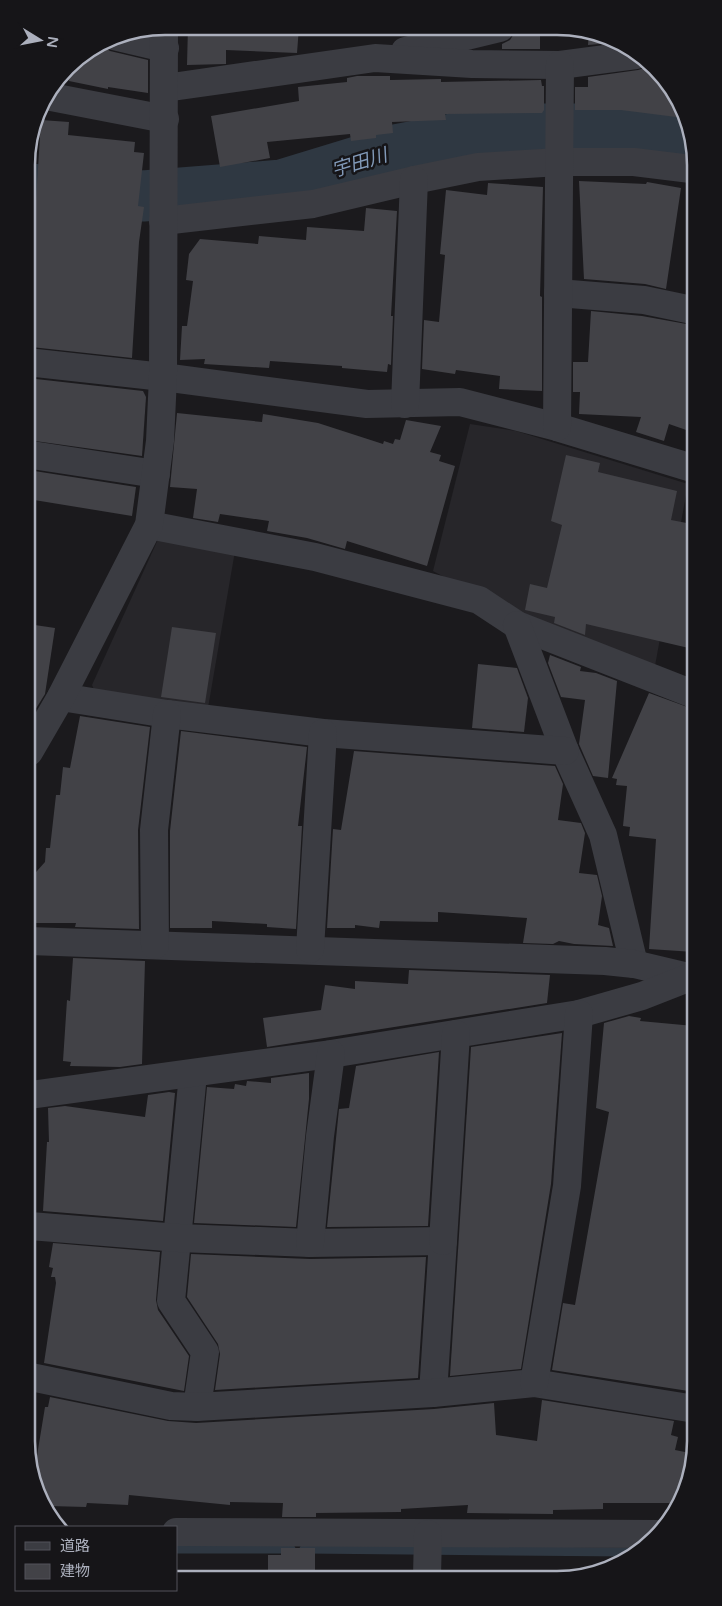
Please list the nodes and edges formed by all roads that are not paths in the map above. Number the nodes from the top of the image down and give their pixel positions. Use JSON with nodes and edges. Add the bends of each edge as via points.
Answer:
{"nodes":[{"id":1,"x":471,"y":35,"type":"edge"},
{"id":2,"x":146,"y":37,"type":"edge"},
{"id":3,"x":165,"y":37,"type":"edge"},
{"id":4,"x":628,"y":56,"type":"edge"},
{"id":5,"x":375,"y":58,"type":"junction"},
{"id":6,"x":560,"y":65,"type":"junction"},
{"id":7,"x":166,"y":88,"type":"junction"},
{"id":8,"x":54,"y":98,"type":"edge"},
{"id":9,"x":165,"y":120,"type":"junction"},
{"id":10,"x":559,"y":162,"type":"junction"},
{"id":11,"x":687,"y":169,"type":"edge"},
{"id":12,"x":414,"y":180,"type":"junction"},
{"id":13,"x":164,"y":220,"type":"junction"},
{"id":14,"x":558,"y":293,"type":"junction"},
{"id":15,"x":687,"y":309,"type":"edge"},
{"id":16,"x":35,"y":363,"type":"edge"},
{"id":17,"x":163,"y":377,"type":"junction"},
{"id":18,"x":405,"y":404,"type":"junction"},
{"id":19,"x":557,"y":427,"type":"junction"},
{"id":20,"x":35,"y":455,"type":"edge"},
{"id":21,"x":687,"y":466,"type":"edge"},
{"id":22,"x":156,"y":474,"type":"junction"},
{"id":23,"x":149,"y":525,"type":"junction"},
{"id":24,"x":517,"y":625,"type":"junction"},
{"id":25,"x":687,"y":692,"type":"edge"},
{"id":26,"x":61,"y":697,"type":"junction"},
{"id":27,"x":167,"y":714,"type":"junction"},
{"id":28,"x":323,"y":733,"type":"junction"},
{"id":29,"x":35,"y":742,"type":"edge"},
{"id":30,"x":565,"y":751,"type":"junction"},
{"id":31,"x":35,"y":941,"type":"edge"},
{"id":32,"x":156,"y":945,"type":"junction"},
{"id":33,"x":310,"y":949,"type":"junction"},
{"id":34,"x":634,"y":964,"type":"junction"},
{"id":35,"x":687,"y":977,"type":"edge"},
{"id":36,"x":687,"y":979,"type":"edge"},
{"id":37,"x":580,"y":1014,"type":"junction"},
{"id":38,"x":456,"y":1034,"type":"junction"},
{"id":39,"x":331,"y":1054,"type":"junction"},
{"id":40,"x":193,"y":1074,"type":"junction"},
{"id":41,"x":35,"y":1094,"type":"edge"},
{"id":42,"x":35,"y":1226,"type":"edge"},
{"id":43,"x":179,"y":1238,"type":"junction"},
{"id":44,"x":443,"y":1241,"type":"junction"},
{"id":45,"x":310,"y":1243,"type":"junction"},
{"id":46,"x":35,"y":1378,"type":"edge"},
{"id":47,"x":534,"y":1383,"type":"junction"},
{"id":48,"x":433,"y":1393,"type":"junction"},
{"id":49,"x":197,"y":1407,"type":"junction"},
{"id":50,"x":687,"y":1408,"type":"edge"},
{"id":51,"x":178,"y":1532,"type":"edge"},
{"id":52,"x":428,"y":1534,"type":"junction"},
{"id":53,"x":648,"y":1534,"type":"edge"},
{"id":54,"x":427,"y":1571,"type":"edge"}],
"edges":[{"from":1,"to":5,"type":"street"},
{"from":2,"to":3,"type":"street"},
{"from":3,"to":7,"type":"street"},
{"from":4,"to":6,"type":"street"},
{"from":5,"to":6,"type":"street"},
{"from":5,"to":7,"type":"street"},
{"from":6,"to":10,"type":"street"},
{"from":7,"to":9,"type":"street"},
{"from":8,"to":9,"type":"street"},
{"from":9,"to":13,"type":"street"},
{"from":10,"to":11,"type":"street","via":[[634,162]]},
{"from":10,"to":12,"type":"street","via":[[478,167]]},
{"from":10,"to":14,"type":"street"},
{"from":12,"to":13,"type":"street","via":[[313,204]]},
{"from":12,"to":18,"type":"street"},
{"from":13,"to":17,"type":"street"},
{"from":14,"to":15,"type":"street","via":[[644,300]]},
{"from":14,"to":19,"type":"street"},
{"from":16,"to":17,"type":"street"},
{"from":17,"to":18,"type":"street","via":[[367,404]]},
{"from":17,"to":22,"type":"street"},
{"from":18,"to":19,"type":"street","via":[[460,402]]},
{"from":19,"to":21,"type":"street"},
{"from":20,"to":22,"type":"street"},
{"from":22,"to":23,"type":"street"},
{"from":23,"to":24,"type":"street","via":[[315,557],[479,600]]},
{"from":23,"to":26,"type":"street"},
{"from":24,"to":25,"type":"street"},
{"from":24,"to":30,"type":"street"},
{"from":26,"to":27,"type":"street"},
{"from":26,"to":29,"type":"street"},
{"from":27,"to":28,"type":"street"},
{"from":27,"to":32,"type":"street","via":[[154,830]]},
{"from":28,"to":30,"type":"street"},
{"from":28,"to":33,"type":"street"},
{"from":30,"to":34,"type":"street","via":[[603,835]]},
{"from":31,"to":32,"type":"street"},
{"from":32,"to":33,"type":"street"},
{"from":33,"to":34,"type":"street"},
{"from":34,"to":35,"type":"street"},
{"from":36,"to":37,"type":"street"},
{"from":37,"to":38,"type":"street"},
{"from":37,"to":47,"type":"street","via":[[567,1186]]},
{"from":38,"to":39,"type":"street"},
{"from":38,"to":44,"type":"street"},
{"from":39,"to":40,"type":"street"},
{"from":39,"to":45,"type":"street"},
{"from":40,"to":41,"type":"street"},
{"from":40,"to":43,"type":"street"},
{"from":42,"to":43,"type":"street"},
{"from":43,"to":45,"type":"street"},
{"from":43,"to":49,"type":"street","via":[[171,1301],[205,1352]]},
{"from":44,"to":45,"type":"street"},
{"from":44,"to":48,"type":"street"},
{"from":46,"to":49,"type":"street","via":[[171,1406]]},
{"from":47,"to":48,"type":"street"},
{"from":47,"to":50,"type":"street"},
{"from":48,"to":49,"type":"street"},
{"from":51,"to":52,"type":"street"},
{"from":52,"to":53,"type":"street"},
{"from":52,"to":54,"type":"street"}]}
